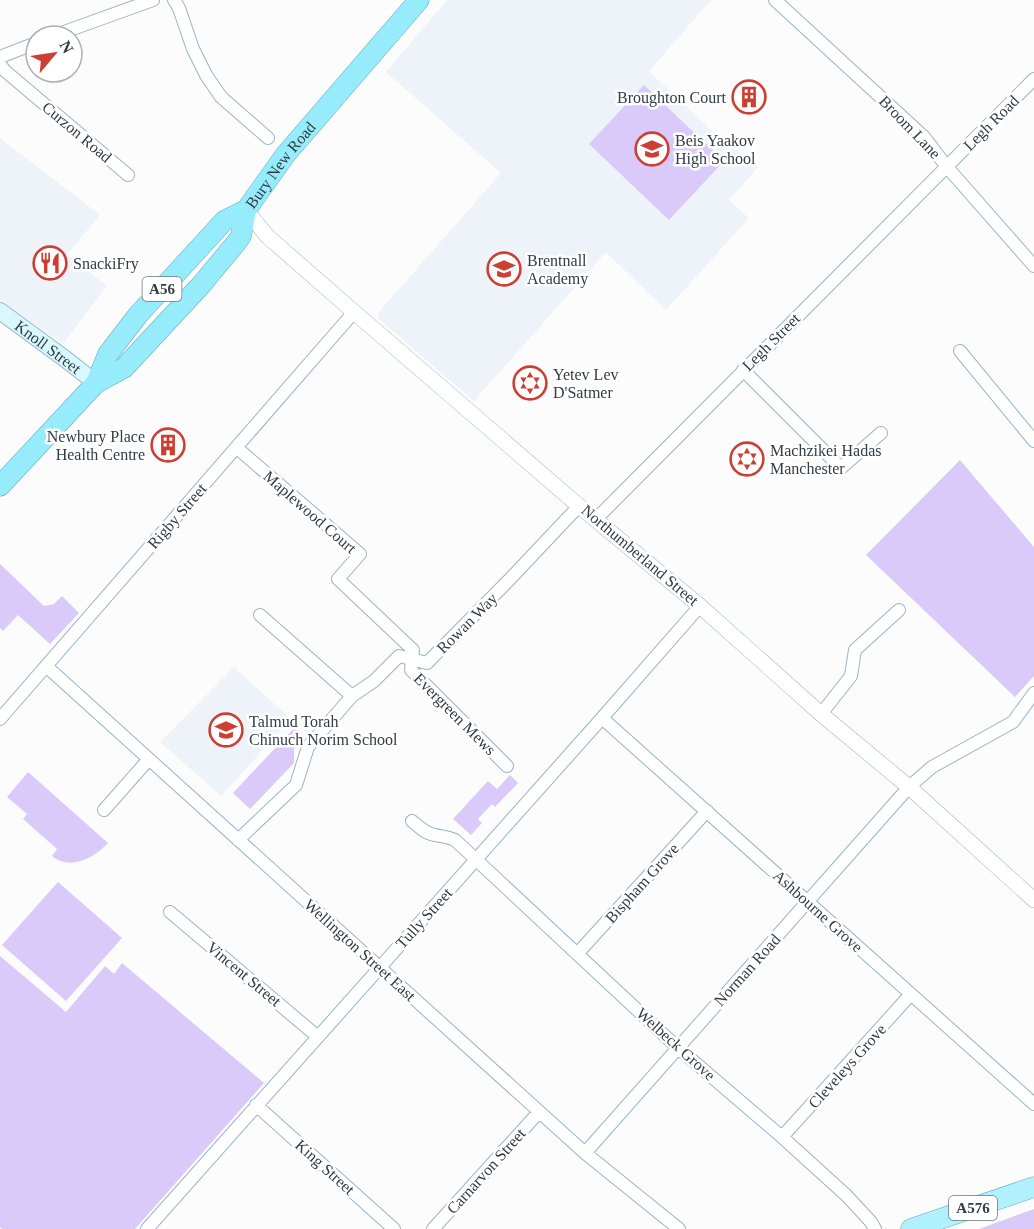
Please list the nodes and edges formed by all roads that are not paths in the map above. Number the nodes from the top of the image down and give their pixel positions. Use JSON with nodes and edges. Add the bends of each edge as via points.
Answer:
{"nodes":[{"id":1,"x":153,"y":0,"type":"edge"},
{"id":2,"x":174,"y":0,"type":"edge"},
{"id":3,"x":419,"y":0,"type":"edge"},
{"id":4,"x":775,"y":0,"type":"edge"},
{"id":5,"x":84,"y":25,"type":"edge"},
{"id":6,"x":24,"y":48,"type":"edge"},
{"id":7,"x":0,"y":57,"type":"edge"},
{"id":8,"x":0,"y":64,"type":"edge"},
{"id":9,"x":1034,"y":79,"type":"edge"},
{"id":10,"x":267,"y":138,"type":"dead end"},
{"id":11,"x":947,"y":167,"type":"junction"},
{"id":12,"x":128,"y":175,"type":"dead end"},
{"id":13,"x":246,"y":210,"type":"junction"},
{"id":14,"x":1034,"y":266,"type":"edge"},
{"id":15,"x":0,"y":311,"type":"edge"},
{"id":16,"x":354,"y":312,"type":"junction"},
{"id":17,"x":960,"y":351,"type":"dead end"},
{"id":18,"x":743,"y":370,"type":"junction"},
{"id":19,"x":96,"y":383,"type":"junction"},
{"id":20,"x":881,"y":433,"type":"dead end"},
{"id":21,"x":1034,"y":441,"type":"edge"},
{"id":22,"x":237,"y":448,"type":"junction"},
{"id":23,"x":0,"y":486,"type":"edge"},
{"id":24,"x":579,"y":506,"type":"junction"},
{"id":25,"x":596,"y":519,"type":"junction"},
{"id":26,"x":700,"y":606,"type":"junction"},
{"id":27,"x":899,"y":610,"type":"dead end"},
{"id":28,"x":260,"y":615,"type":"dead end"},
{"id":29,"x":412,"y":659,"type":"junction"},
{"id":30,"x":46,"y":666,"type":"junction"},
{"id":31,"x":1034,"y":693,"type":"edge"},
{"id":32,"x":352,"y":696,"type":"junction"},
{"id":33,"x":820,"y":714,"type":"junction"},
{"id":34,"x":602,"y":718,"type":"junction"},
{"id":35,"x":0,"y":719,"type":"edge"},
{"id":36,"x":149,"y":759,"type":"junction"},
{"id":37,"x":507,"y":766,"type":"dead end"},
{"id":38,"x":909,"y":787,"type":"junction"},
{"id":39,"x":104,"y":810,"type":"dead end"},
{"id":40,"x":707,"y":811,"type":"junction"},
{"id":41,"x":412,"y":821,"type":"dead end"},
{"id":42,"x":238,"y":840,"type":"junction"},
{"id":43,"x":475,"y":860,"type":"junction"},
{"id":44,"x":1034,"y":900,"type":"edge"},
{"id":45,"x":808,"y":902,"type":"junction"},
{"id":46,"x":170,"y":912,"type":"dead end"},
{"id":47,"x":577,"y":954,"type":"junction"},
{"id":48,"x":379,"y":968,"type":"junction"},
{"id":49,"x":911,"y":994,"type":"junction"},
{"id":50,"x":318,"y":1037,"type":"junction"},
{"id":51,"x":678,"y":1048,"type":"junction"},
{"id":52,"x":1034,"y":1104,"type":"edge"},
{"id":53,"x":256,"y":1105,"type":"junction"},
{"id":54,"x":539,"y":1112,"type":"junction"},
{"id":55,"x":782,"y":1137,"type":"junction"},
{"id":56,"x":585,"y":1153,"type":"junction"},
{"id":57,"x":1034,"y":1187,"type":"edge"},
{"id":58,"x":919,"y":1228,"type":"edge"},
{"id":59,"x":147,"y":1229,"type":"edge"},
{"id":60,"x":394,"y":1229,"type":"edge"},
{"id":61,"x":432,"y":1229,"type":"edge"},
{"id":62,"x":679,"y":1229,"type":"edge"},
{"id":63,"x":875,"y":1229,"type":"edge"}],
"edges":[{"from":1,"to":5,"type":"street"},
{"from":2,"to":10,"type":"street","via":[[206,75],[221,97]]},
{"from":3,"to":13,"type":"highway","name":"Bury New Road","number":"A56","via":[[286,154]]},
{"from":4,"to":11,"type":"street","name":"Broom Lane","via":[[924,137]]},
{"from":6,"to":7,"type":"street"},
{"from":8,"to":12,"type":"street","name":"Curzon Road"},
{"from":9,"to":11,"type":"street","name":"Legh Road"},
{"from":11,"to":14,"type":"street","name":"Broom Lane"},
{"from":11,"to":18,"type":"street","name":"Legh Street"},
{"from":13,"to":16,"type":"street","name":"Northumberland Street","via":[[267,236]]},
{"from":13,"to":19,"type":"highway","number":"A56","via":[[241,236],[201,285],[124,368]]},
{"from":15,"to":19,"type":"main road","name":"Knoll Street"},
{"from":16,"to":22,"type":"street","name":"Rigby Street"},
{"from":16,"to":24,"type":"street","name":"Northumberland Street"},
{"from":17,"to":21,"type":"street"},
{"from":18,"to":20,"type":"street","via":[[841,468]]},
{"from":18,"to":25,"type":"street","name":"Legh Street"},
{"from":19,"to":23,"type":"highway","number":"A56"},
{"from":22,"to":29,"type":"street","name":"Maplewood Court","via":[[360,554],[338,579],[413,650]]},
{"from":22,"to":30,"type":"street","name":"Rigby Street"},
{"from":24,"to":25,"type":"street","name":"Northumberland Street"},
{"from":24,"to":29,"type":"street","name":"Rowan Way","via":[[427,663]]},
{"from":25,"to":26,"type":"street","name":"Northumberland Street"},
{"from":26,"to":33,"type":"street","name":"Northumberland Street"},
{"from":26,"to":34,"type":"street","name":"Tully Street"},
{"from":27,"to":33,"type":"street","via":[[855,650],[851,676]]},
{"from":28,"to":32,"type":"street"},
{"from":29,"to":32,"type":"street","name":"Rowan Way","via":[[399,656]]},
{"from":29,"to":37,"type":"street","name":"Evergreen Mews","via":[[411,670]]},
{"from":30,"to":35,"type":"street","name":"Rigby Street"},
{"from":30,"to":36,"type":"street","name":"Wellington Street East"},
{"from":31,"to":38,"type":"street","name":"Norman Road","via":[[1013,722],[932,767]]},
{"from":32,"to":42,"type":"street","via":[[308,747],[296,785]]},
{"from":33,"to":38,"type":"street","name":"Northumberland Street"},
{"from":34,"to":40,"type":"street","name":"Ashbourne Grove"},
{"from":34,"to":43,"type":"street","name":"Tully Street"},
{"from":36,"to":39,"type":"street"},
{"from":36,"to":42,"type":"street","name":"Wellington Street East"},
{"from":38,"to":44,"type":"street","name":"Northumberland Street"},
{"from":38,"to":45,"type":"street","name":"Norman Road"},
{"from":40,"to":45,"type":"street","name":"Ashbourne Grove"},
{"from":40,"to":47,"type":"street","name":"Bispham Grove"},
{"from":41,"to":43,"type":"street","name":"Welbeck Grove","via":[[428,833],[455,840]]},
{"from":42,"to":48,"type":"street","name":"Wellington Street East"},
{"from":43,"to":47,"type":"street","name":"Welbeck Grove"},
{"from":43,"to":48,"type":"street","name":"Tully Street"},
{"from":45,"to":49,"type":"street","name":"Ashbourne Grove"},
{"from":45,"to":51,"type":"street","name":"Norman Road"},
{"from":46,"to":50,"type":"street","name":"Vincent Street"},
{"from":47,"to":51,"type":"street","name":"Welbeck Grove"},
{"from":48,"to":50,"type":"street","name":"Tully Street"},
{"from":48,"to":54,"type":"street","name":"Wellington Street East"},
{"from":49,"to":52,"type":"street","name":"Ashbourne Grove"},
{"from":49,"to":55,"type":"street","name":"Cleveleys Grove"},
{"from":50,"to":53,"type":"street","name":"Tully Street"},
{"from":51,"to":55,"type":"street","name":"Welbeck Grove"},
{"from":51,"to":56,"type":"street","name":"Norman Road"},
{"from":53,"to":59,"type":"street","name":"Tully Street"},
{"from":53,"to":60,"type":"street","name":"King Street"},
{"from":54,"to":56,"type":"street","name":"Wellington Street East"},
{"from":54,"to":61,"type":"street","name":"Carnarvon Street"},
{"from":55,"to":63,"type":"street","name":"Welbeck Grove","via":[[847,1196]]},
{"from":56,"to":62,"type":"street","name":"Wellington Street East"},
{"from":57,"to":58,"type":"main road","number":"A576"}]}
